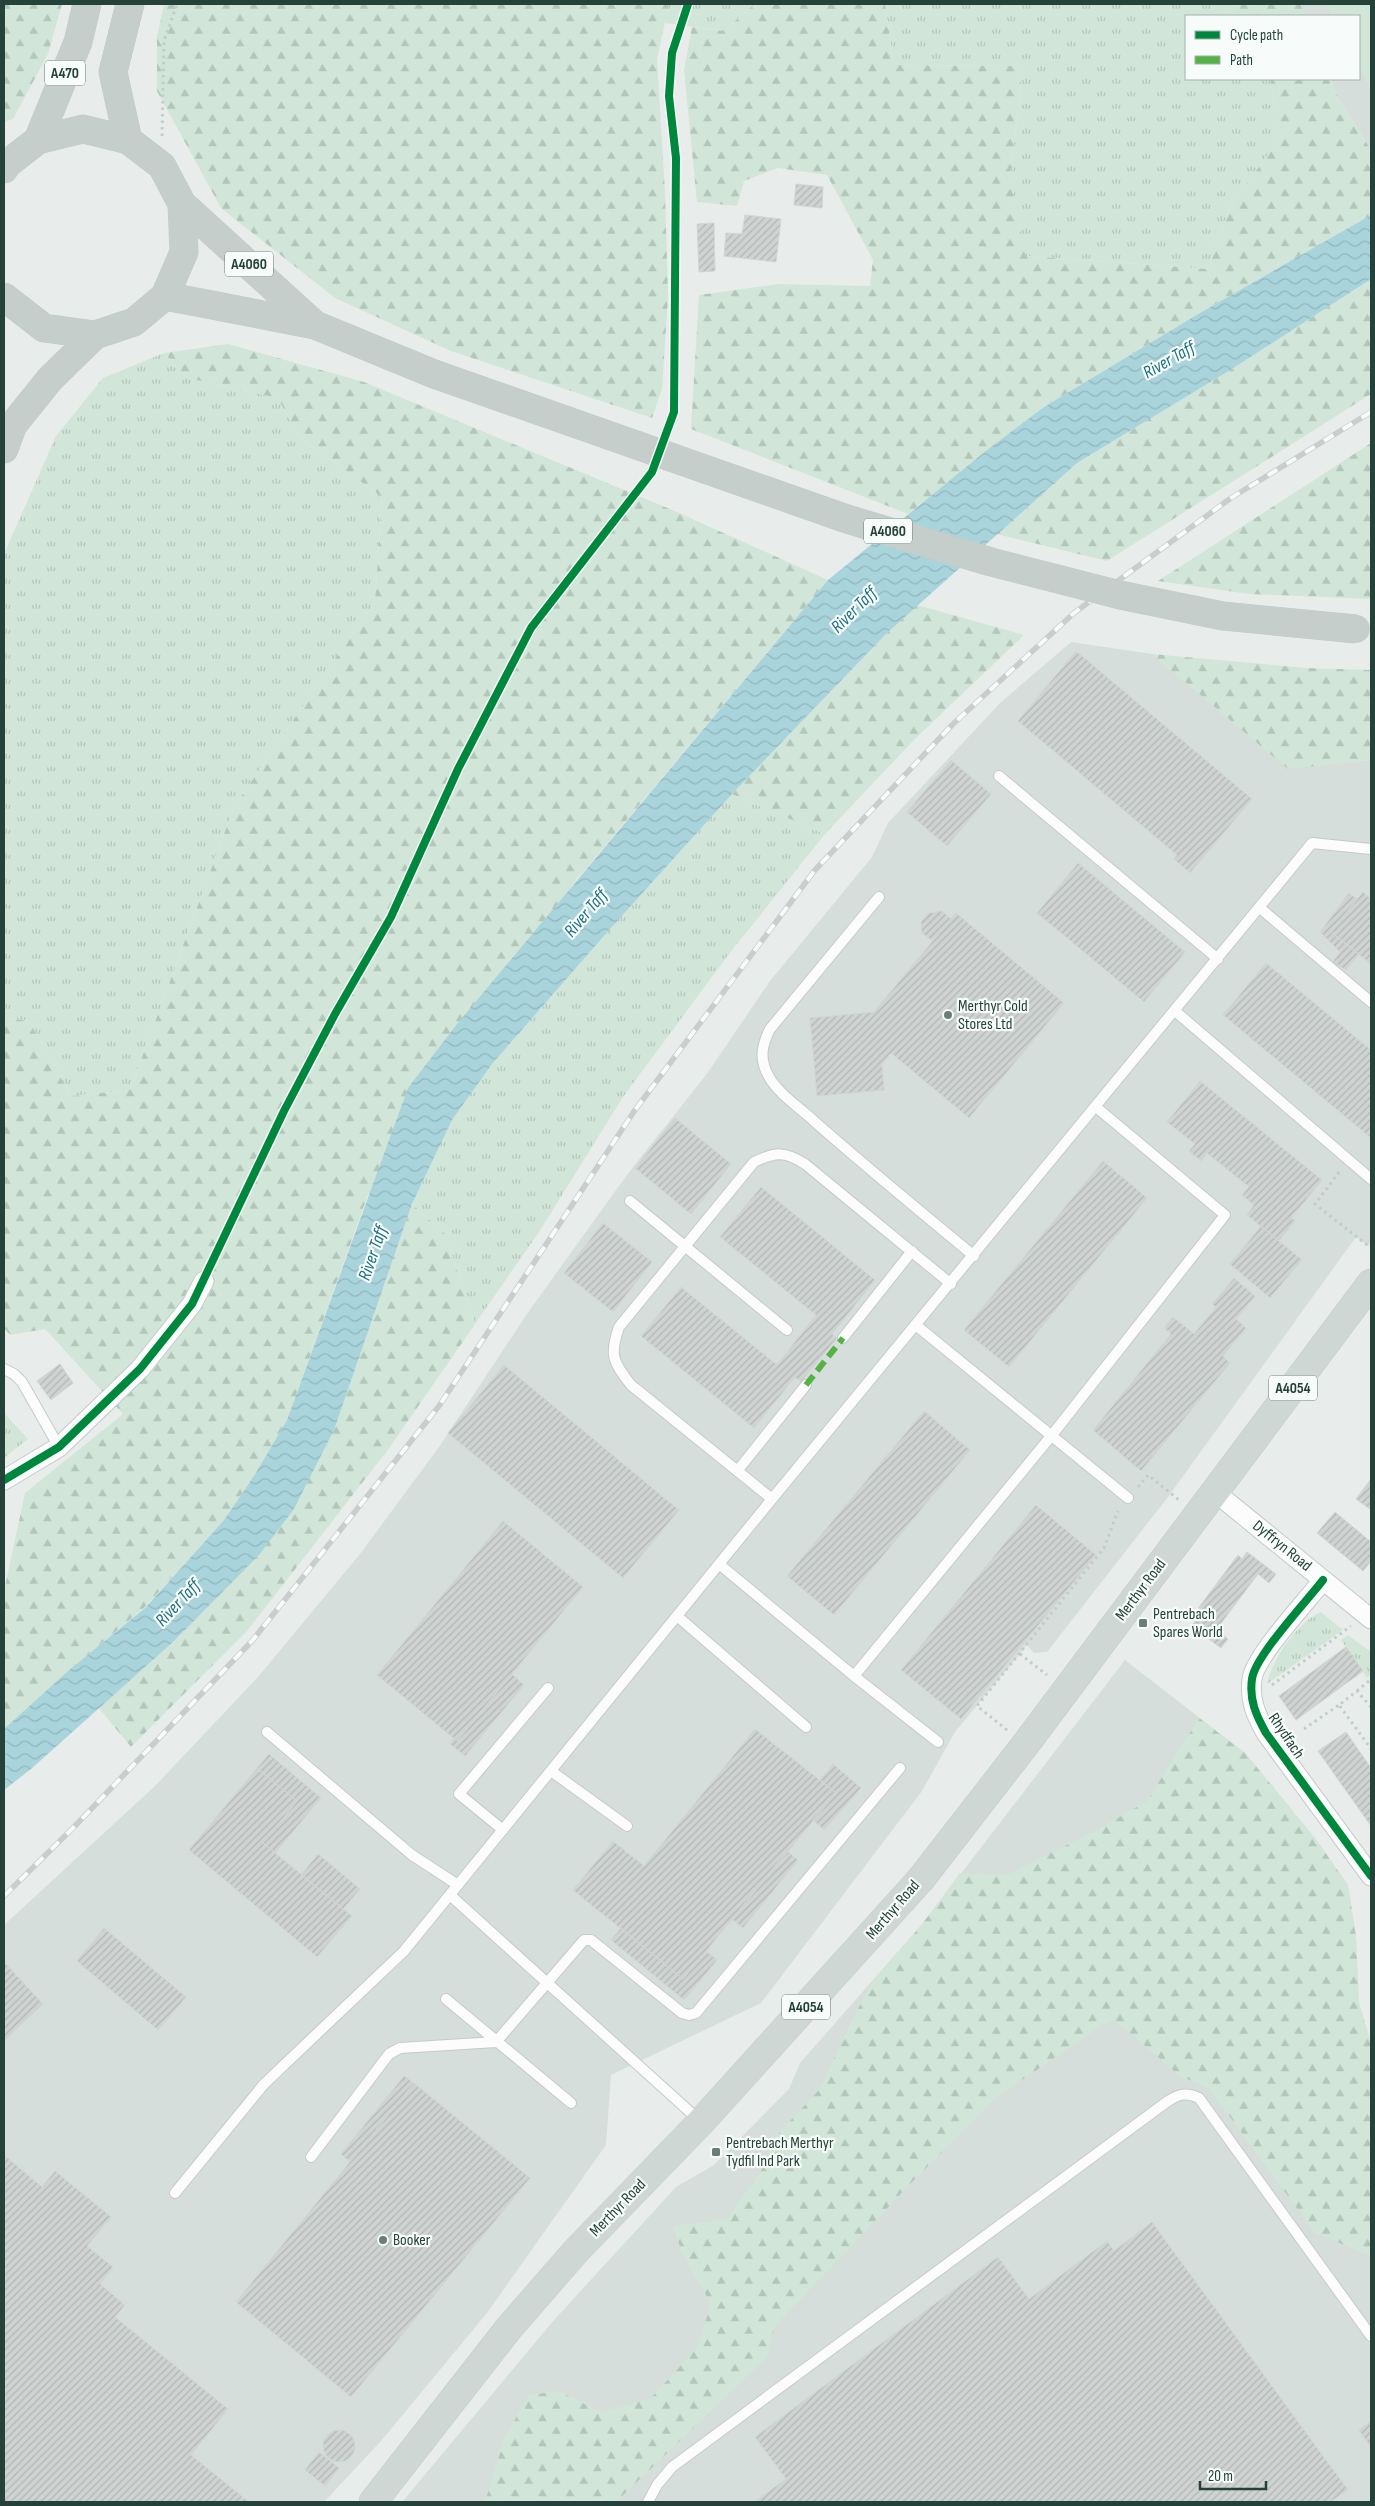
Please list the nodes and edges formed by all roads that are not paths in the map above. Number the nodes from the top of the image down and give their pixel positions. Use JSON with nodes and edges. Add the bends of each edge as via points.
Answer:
{"nodes":[{"id":1,"x":87,"y":4,"type":"edge"},
{"id":2,"x":130,"y":4,"type":"edge"},
{"id":3,"x":38,"y":140,"type":"junction"},
{"id":4,"x":128,"y":140,"type":"junction"},
{"id":5,"x":4,"y":169,"type":"edge"},
{"id":6,"x":182,"y":204,"type":"junction"},
{"id":7,"x":165,"y":296,"type":"junction"},
{"id":8,"x":4,"y":297,"type":"edge"},
{"id":9,"x":315,"y":325,"type":"junction"},
{"id":10,"x":96,"y":335,"type":"junction"},
{"id":11,"x":4,"y":449,"type":"edge"},
{"id":12,"x":1364,"y":629,"type":"edge"},
{"id":13,"x":998,"y":776,"type":"dead end"},
{"id":14,"x":1371,"y":849,"type":"edge"},
{"id":15,"x":878,"y":897,"type":"dead end"},
{"id":16,"x":1260,"y":908,"type":"junction"},
{"id":17,"x":1218,"y":959,"type":"junction"},
{"id":18,"x":1371,"y":1002,"type":"edge"},
{"id":19,"x":1175,"y":1011,"type":"junction"},
{"id":20,"x":1096,"y":1107,"type":"junction"},
{"id":21,"x":1371,"y":1179,"type":"edge"},
{"id":22,"x":630,"y":1201,"type":"dead end"},
{"id":23,"x":685,"y":1246,"type":"junction"},
{"id":24,"x":912,"y":1251,"type":"junction"},
{"id":25,"x":974,"y":1256,"type":"junction"},
{"id":26,"x":204,"y":1280,"type":"dead end"},
{"id":27,"x":1371,"y":1283,"type":"edge"},
{"id":28,"x":951,"y":1284,"type":"junction"},
{"id":29,"x":917,"y":1326,"type":"junction"},
{"id":30,"x":788,"y":1330,"type":"dead end"},
{"id":31,"x":843,"y":1338,"type":"dead end"},
{"id":32,"x":4,"y":1369,"type":"edge"},
{"id":33,"x":806,"y":1384,"type":"dead end"},
{"id":34,"x":1052,"y":1435,"type":"junction"},
{"id":35,"x":59,"y":1447,"type":"junction"},
{"id":36,"x":738,"y":1470,"type":"junction"},
{"id":37,"x":4,"y":1480,"type":"edge"},
{"id":38,"x":1215,"y":1492,"type":"junction"},
{"id":39,"x":1128,"y":1498,"type":"road end"},
{"id":40,"x":772,"y":1499,"type":"junction"},
{"id":41,"x":719,"y":1564,"type":"junction"},
{"id":42,"x":1323,"y":1580,"type":"junction"},
{"id":43,"x":1366,"y":1615,"type":"edge"},
{"id":44,"x":677,"y":1616,"type":"junction"},
{"id":45,"x":854,"y":1676,"type":"junction"},
{"id":46,"x":548,"y":1688,"type":"dead end"},
{"id":47,"x":806,"y":1727,"type":"dead end"},
{"id":48,"x":267,"y":1732,"type":"dead end"},
{"id":49,"x":938,"y":1742,"type":"dead end"},
{"id":50,"x":900,"y":1768,"type":"dead end"},
{"id":51,"x":550,"y":1772,"type":"junction"},
{"id":52,"x":627,"y":1826,"type":"dead end"},
{"id":53,"x":503,"y":1830,"type":"junction"},
{"id":54,"x":1371,"y":1876,"type":"edge"},
{"id":55,"x":458,"y":1885,"type":"junction"},
{"id":56,"x":450,"y":1895,"type":"junction"},
{"id":57,"x":546,"y":1982,"type":"junction"},
{"id":58,"x":446,"y":1999,"type":"dead end"},
{"id":59,"x":496,"y":2042,"type":"junction"},
{"id":60,"x":570,"y":2103,"type":"dead end"},
{"id":61,"x":701,"y":2122,"type":"junction"},
{"id":62,"x":311,"y":2157,"type":"dead end"},
{"id":63,"x":175,"y":2193,"type":"dead end"},
{"id":64,"x":1371,"y":2336,"type":"edge"},
{"id":65,"x":373,"y":2502,"type":"edge"},
{"id":66,"x":648,"y":2502,"type":"edge"}],
"edges":[{"from":1,"to":3,"type":"highway","number":"A470","via":[[78,42]]},
{"from":2,"to":4,"type":"highway","via":[[113,72]]},
{"from":3,"to":4,"type":"highway","via":[[83,130]]},
{"from":3,"to":5,"type":"highway"},
{"from":4,"to":6,"type":"highway","via":[[162,166]]},
{"from":6,"to":7,"type":"highway","via":[[184,252]]},
{"from":6,"to":9,"type":"highway","number":"A4060"},
{"from":7,"to":9,"type":"highway","number":"A4060"},
{"from":7,"to":10,"type":"highway","via":[[134,322]]},
{"from":8,"to":10,"type":"highway","via":[[44,328]]},
{"from":9,"to":12,"type":"highway","number":"A4060","bridge":true,"via":[[434,374],[847,519],[991,562],[1120,595],[1223,616]]},
{"from":10,"to":11,"type":"highway","via":[[50,378],[13,424]]},
{"from":13,"to":17,"type":"lane"},
{"from":14,"to":16,"type":"lane","via":[[1312,843]]},
{"from":15,"to":25,"type":"lane","via":[[770,1028],[762,1054],[764,1066],[770,1078],[818,1125]]},
{"from":16,"to":17,"type":"lane"},
{"from":16,"to":18,"type":"lane"},
{"from":17,"to":19,"type":"lane"},
{"from":19,"to":20,"type":"lane"},
{"from":19,"to":21,"type":"lane"},
{"from":20,"to":25,"type":"lane"},
{"from":20,"to":34,"type":"lane","via":[[1225,1215]]},
{"from":22,"to":23,"type":"lane"},
{"from":23,"to":24,"type":"lane","via":[[754,1162],[770,1154],[791,1154]]},
{"from":23,"to":30,"type":"lane"},
{"from":23,"to":36,"type":"lane","via":[[619,1327],[612,1346],[617,1367],[631,1384]]},
{"from":24,"to":28,"type":"lane"},
{"from":24,"to":31,"type":"lane"},
{"from":25,"to":28,"type":"lane"},
{"from":26,"to":35,"type":"street","via":[[192,1304],[140,1369]]},
{"from":27,"to":38,"type":"main road","name":"Merthyr Road","number":"A4054"},
{"from":28,"to":29,"type":"lane"},
{"from":29,"to":34,"type":"lane"},
{"from":29,"to":40,"type":"lane"},
{"from":32,"to":35,"type":"lane","via":[[18,1378],[32,1395]]},
{"from":33,"to":36,"type":"lane"},
{"from":34,"to":39,"type":"lane"},
{"from":34,"to":45,"type":"lane"},
{"from":35,"to":37,"type":"street"},
{"from":36,"to":40,"type":"lane"},
{"from":38,"to":42,"type":"street","name":"Dyffryn Road"},
{"from":38,"to":61,"type":"main road","name":"Merthyr Road","number":"A4054","via":[[920,1879]]},
{"from":40,"to":41,"type":"lane"},
{"from":41,"to":44,"type":"lane"},
{"from":41,"to":45,"type":"lane"},
{"from":42,"to":43,"type":"street","name":"Dyffryn Road"},
{"from":42,"to":54,"type":"street","name":"Rhydfach","via":[[1260,1660],[1252,1677],[1251,1700],[1266,1733]]},
{"from":44,"to":47,"type":"lane"},
{"from":44,"to":51,"type":"lane"},
{"from":45,"to":49,"type":"lane"},
{"from":46,"to":53,"type":"lane","via":[[459,1794]]},
{"from":48,"to":55,"type":"lane","via":[[412,1855]]},
{"from":50,"to":57,"type":"lane","via":[[696,2013],[682,2013],[592,1940],[584,1940]]},
{"from":51,"to":52,"type":"lane"},
{"from":51,"to":53,"type":"lane"},
{"from":53,"to":55,"type":"lane"},
{"from":55,"to":56,"type":"lane"},
{"from":56,"to":57,"type":"lane"},
{"from":56,"to":63,"type":"lane","via":[[404,1951],[264,2084]]},
{"from":57,"to":59,"type":"lane"},
{"from":57,"to":61,"type":"lane"},
{"from":58,"to":59,"type":"lane"},
{"from":59,"to":60,"type":"lane"},
{"from":59,"to":62,"type":"lane","via":[[400,2048],[389,2054]]},
{"from":61,"to":65,"type":"main road","name":"Merthyr Road","number":"A4054","via":[[576,2252],[509,2328]]},
{"from":64,"to":66,"type":"lane","via":[[1199,2098],[1188,2093],[1168,2101],[672,2468]]}]}
